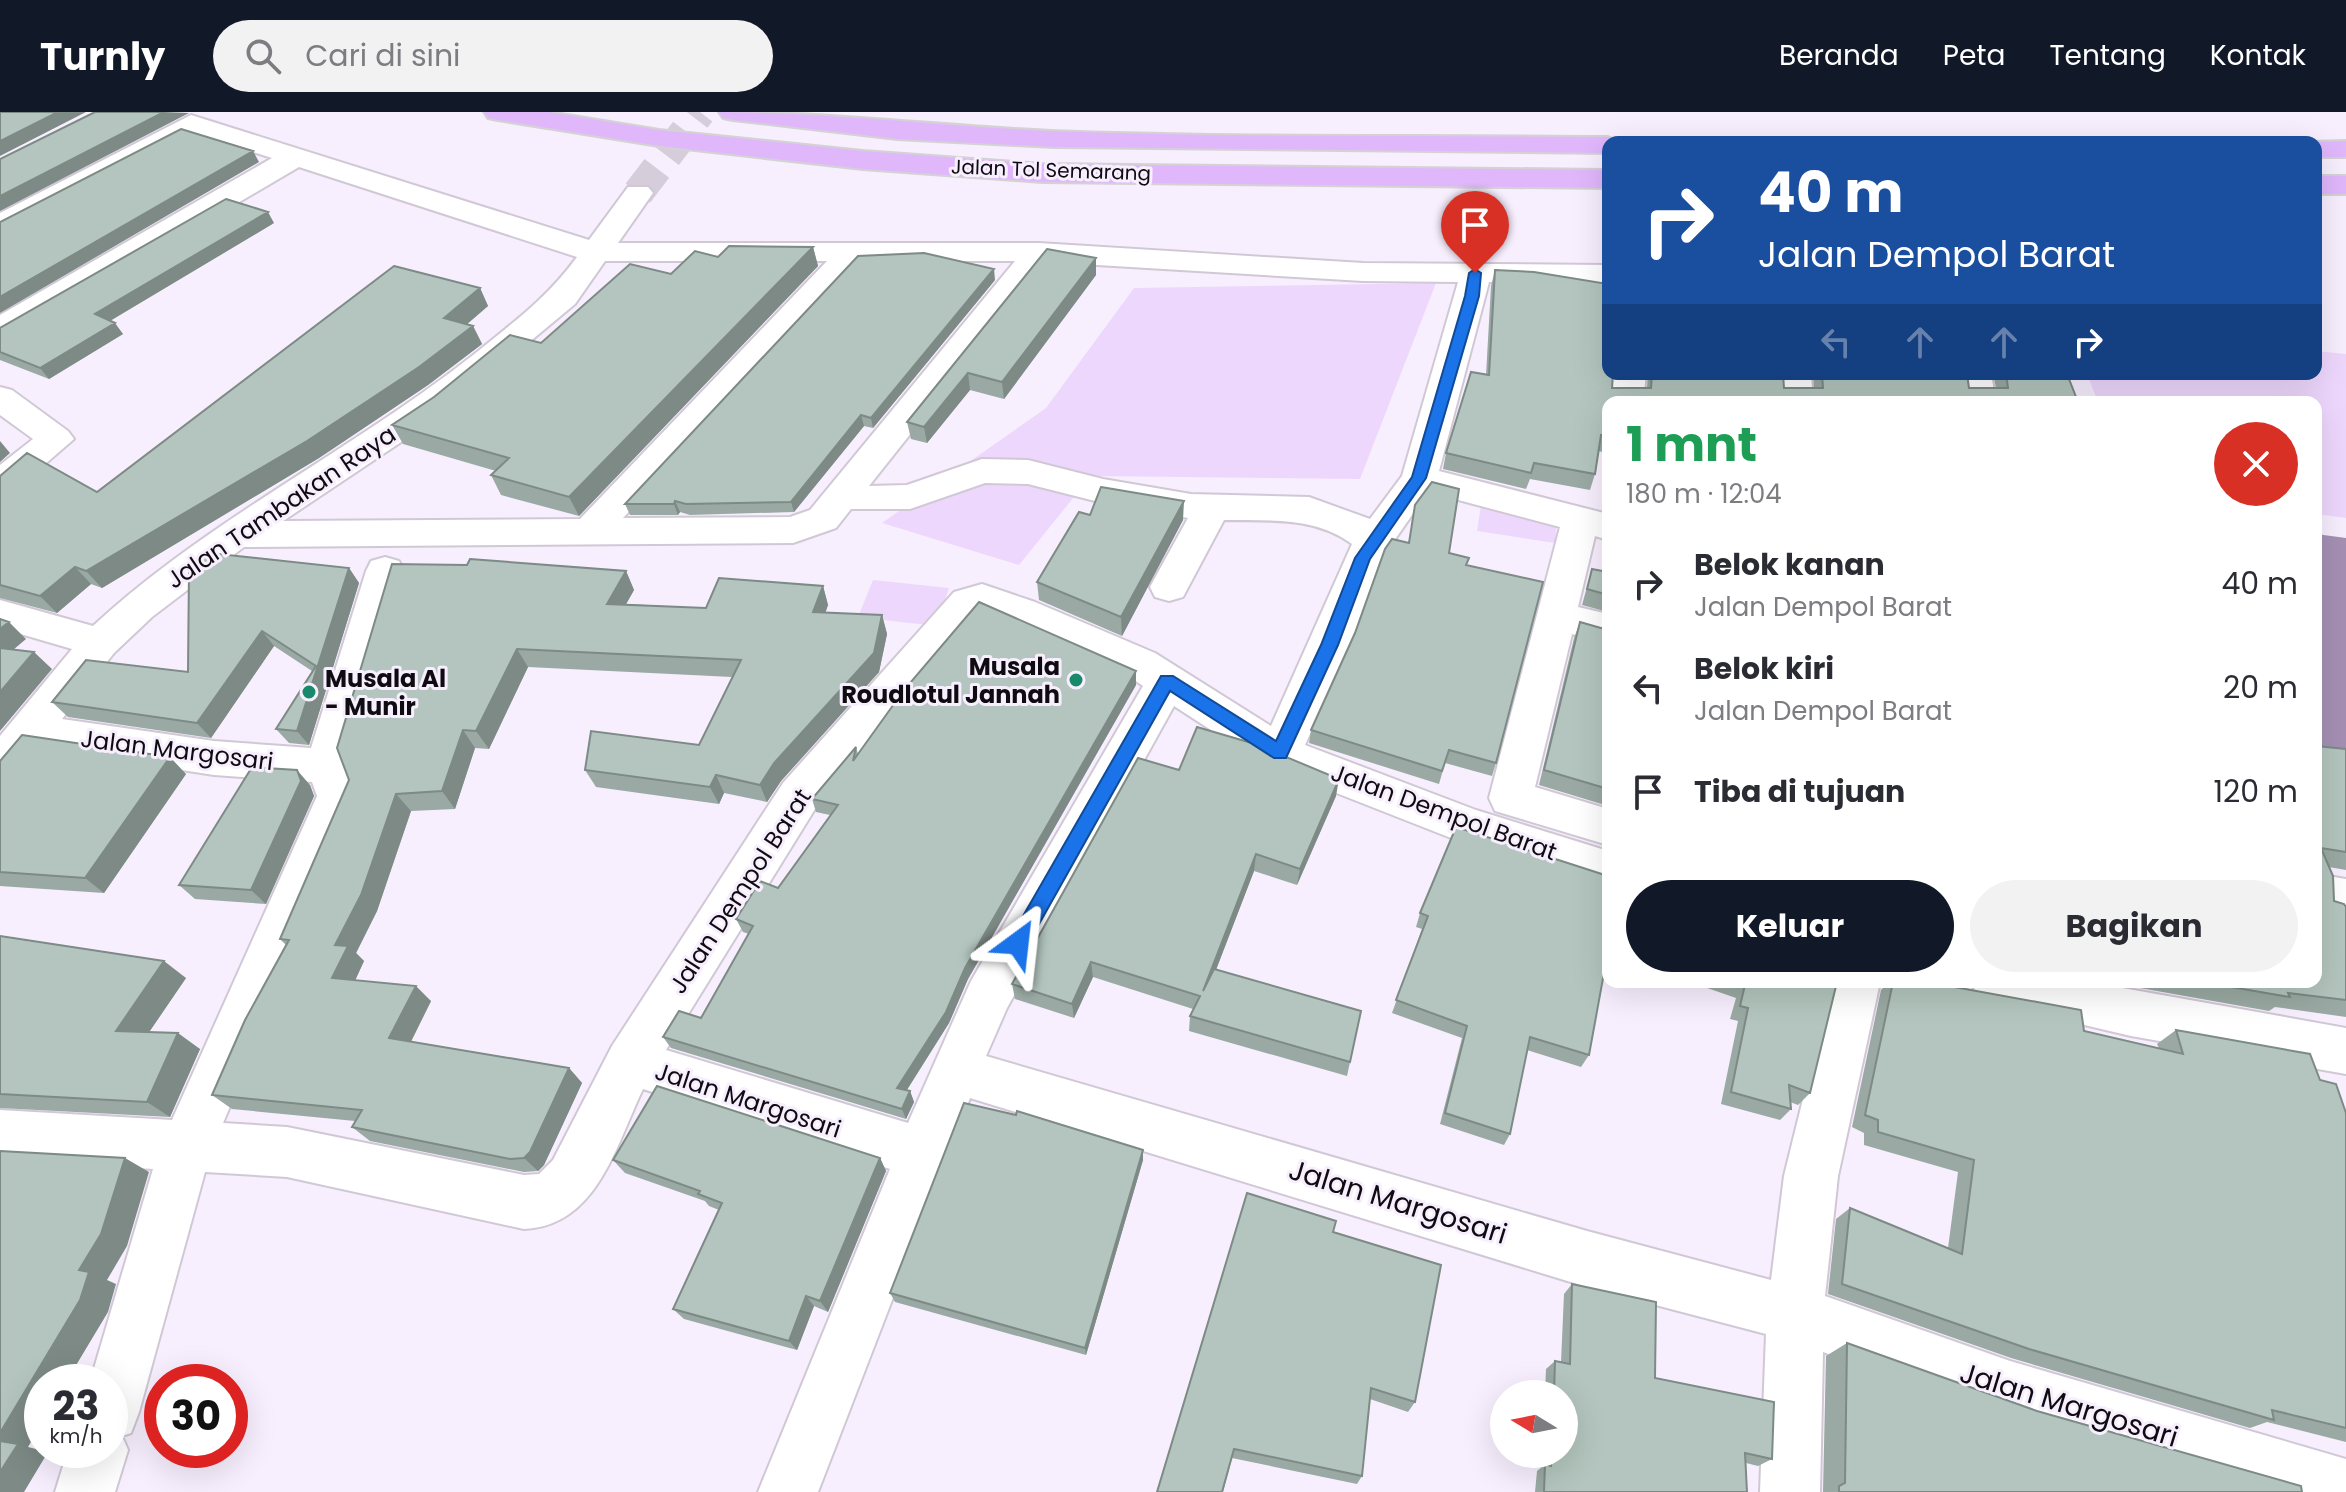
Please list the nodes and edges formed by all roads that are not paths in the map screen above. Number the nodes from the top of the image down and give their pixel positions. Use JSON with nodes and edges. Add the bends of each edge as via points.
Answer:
{"nodes":[{"id":1,"x":498,"y":112,"type":"edge"},
{"id":2,"x":733,"y":112,"type":"edge"},
{"id":3,"x":1602,"y":145,"type":"edge"},
{"id":4,"x":2322,"y":149,"type":"edge"},
{"id":5,"x":2346,"y":149,"type":"edge"},
{"id":6,"x":293,"y":158,"type":"junction"},
{"id":7,"x":1602,"y":179,"type":"edge"},
{"id":8,"x":2322,"y":185,"type":"edge"},
{"id":9,"x":2346,"y":185,"type":"edge"},
{"id":10,"x":638,"y":193,"type":"tunnel mouth"},
{"id":11,"x":0,"y":225,"type":"edge"},
{"id":12,"x":606,"y":237,"type":"junction"},
{"id":13,"x":1039,"y":252,"type":"junction"},
{"id":14,"x":851,"y":254,"type":"junction"},
{"id":15,"x":1475,"y":273,"type":"junction"},
{"id":16,"x":1602,"y":273,"type":"edge"},
{"id":17,"x":0,"y":329,"type":"edge"},
{"id":18,"x":0,"y":398,"type":"edge"},
{"id":19,"x":1419,"y":478,"type":"junction"},
{"id":20,"x":0,"y":483,"type":"edge"},
{"id":21,"x":842,"y":496,"type":"junction"},
{"id":22,"x":1213,"y":506,"type":"junction"},
{"id":23,"x":1600,"y":521,"type":"edge"},
{"id":24,"x":588,"y":533,"type":"junction"},
{"id":25,"x":236,"y":534,"type":"junction"},
{"id":26,"x":1374,"y":541,"type":"junction"},
{"id":27,"x":385,"y":571,"type":"dead end"},
{"id":28,"x":1169,"y":587,"type":"dead end"},
{"id":29,"x":0,"y":614,"type":"edge"},
{"id":30,"x":1555,"y":616,"type":"junction"},
{"id":31,"x":1602,"y":628,"type":"edge"},
{"id":32,"x":100,"y":643,"type":"junction"},
{"id":33,"x":1167,"y":681,"type":"junction"},
{"id":34,"x":28,"y":730,"type":"junction"},
{"id":35,"x":1280,"y":753,"type":"junction"},
{"id":36,"x":0,"y":766,"type":"edge"},
{"id":37,"x":327,"y":766,"type":"junction"},
{"id":38,"x":1602,"y":825,"type":"edge"},
{"id":39,"x":1602,"y":868,"type":"edge"},
{"id":40,"x":2322,"y":895,"type":"edge"},
{"id":41,"x":2346,"y":899,"type":"edge"},
{"id":42,"x":1855,"y":988,"type":"edge"},
{"id":43,"x":2044,"y":988,"type":"edge"},
{"id":44,"x":2127,"y":998,"type":"edge"},
{"id":45,"x":2346,"y":1051,"type":"edge"},
{"id":46,"x":630,"y":1062,"type":"junction"},
{"id":47,"x":955,"y":1070,"type":"junction"},
{"id":48,"x":0,"y":1135,"type":"edge"},
{"id":49,"x":186,"y":1148,"type":"junction"},
{"id":50,"x":923,"y":1152,"type":"junction"},
{"id":51,"x":1795,"y":1314,"type":"junction"},
{"id":52,"x":124,"y":1364,"type":"edge"},
{"id":53,"x":92,"y":1468,"type":"edge"},
{"id":54,"x":2346,"y":1489,"type":"edge"},
{"id":55,"x":85,"y":1492,"type":"edge"},
{"id":56,"x":788,"y":1492,"type":"edge"},
{"id":57,"x":1790,"y":1492,"type":"edge"}],
"edges":[{"from":1,"to":7,"type":"highway","name":"Jalan Tol Semarang","via":[[659,138],[1042,173]]},
{"from":2,"to":3,"type":"highway","name":"Jalan Tol Semarang","via":[[897,131],[1054,139]]},
{"from":4,"to":5,"type":"highway"},
{"from":6,"to":11,"type":"street","via":[[191,123]]},
{"from":6,"to":12,"type":"street"},
{"from":6,"to":17,"type":"street"},
{"from":8,"to":9,"type":"highway"},
{"from":10,"to":12,"type":"street","name":"Jalan Tambakan Raya"},
{"from":12,"to":14,"type":"street"},
{"from":12,"to":25,"type":"street","name":"Jalan Tambakan Raya","via":[[564,297],[431,406]]},
{"from":13,"to":14,"type":"street"},
{"from":13,"to":15,"type":"street","via":[[1363,272]]},
{"from":13,"to":21,"type":"street"},
{"from":14,"to":24,"type":"street"},
{"from":15,"to":16,"type":"street"},
{"from":15,"to":19,"type":"street"},
{"from":18,"to":20,"type":"street","via":[[56,439]]},
{"from":19,"to":23,"type":"street"},
{"from":19,"to":26,"type":"street"},
{"from":21,"to":22,"type":"street","via":[[910,497],[982,471],[1005,470],[1134,497]]},
{"from":21,"to":24,"type":"street","via":[[823,519],[793,530]]},
{"from":22,"to":26,"type":"street","via":[[1309,510],[1349,523]]},
{"from":22,"to":28,"type":"street"},
{"from":23,"to":30,"type":"street"},
{"from":24,"to":25,"type":"street"},
{"from":25,"to":32,"type":"street","name":"Jalan Tambakan Raya","via":[[138,607]]},
{"from":26,"to":35,"type":"street","via":[[1362,558],[1330,645]]},
{"from":27,"to":37,"type":"street"},
{"from":29,"to":32,"type":"street"},
{"from":30,"to":31,"type":"street"},
{"from":30,"to":38,"type":"street","via":[[1511,798]]},
{"from":32,"to":34,"type":"street","name":"Jalan Tambakan Raya"},
{"from":33,"to":35,"type":"street","name":"Jalan Dempol Barat"},
{"from":33,"to":46,"type":"street","name":"Jalan Dempol Barat","via":[[1141,664],[1021,612],[982,598],[968,602],[799,796]]},
{"from":33,"to":47,"type":"street","via":[[988,996]]},
{"from":34,"to":36,"type":"street","name":"Jalan Tambakan Raya"},
{"from":34,"to":37,"type":"street","name":"Jalan Margosari","via":[[214,758]]},
{"from":35,"to":39,"type":"street","name":"Jalan Dempol Barat","via":[[1467,825]]},
{"from":37,"to":49,"type":"street","via":[[339,796]]},
{"from":40,"to":41,"type":"street"},
{"from":42,"to":51,"type":"street","via":[[1811,1176]]},
{"from":43,"to":44,"type":"street"},
{"from":44,"to":45,"type":"street"},
{"from":46,"to":49,"type":"street","name":"Jalan Margosari","via":[[572,1178],[545,1202],[287,1152]]},
{"from":46,"to":50,"type":"street","name":"Jalan Margosari"},
{"from":47,"to":50,"type":"street"},
{"from":47,"to":51,"type":"street","name":"Jalan Margosari","via":[[1587,1259]]},
{"from":48,"to":49,"type":"street","name":"Jalan Margosari"},
{"from":49,"to":52,"type":"street"},
{"from":50,"to":56,"type":"street"},
{"from":51,"to":54,"type":"street","name":"Jalan Margosari","via":[[2010,1390]]},
{"from":51,"to":57,"type":"street"},
{"from":53,"to":55,"type":"street"}]}
